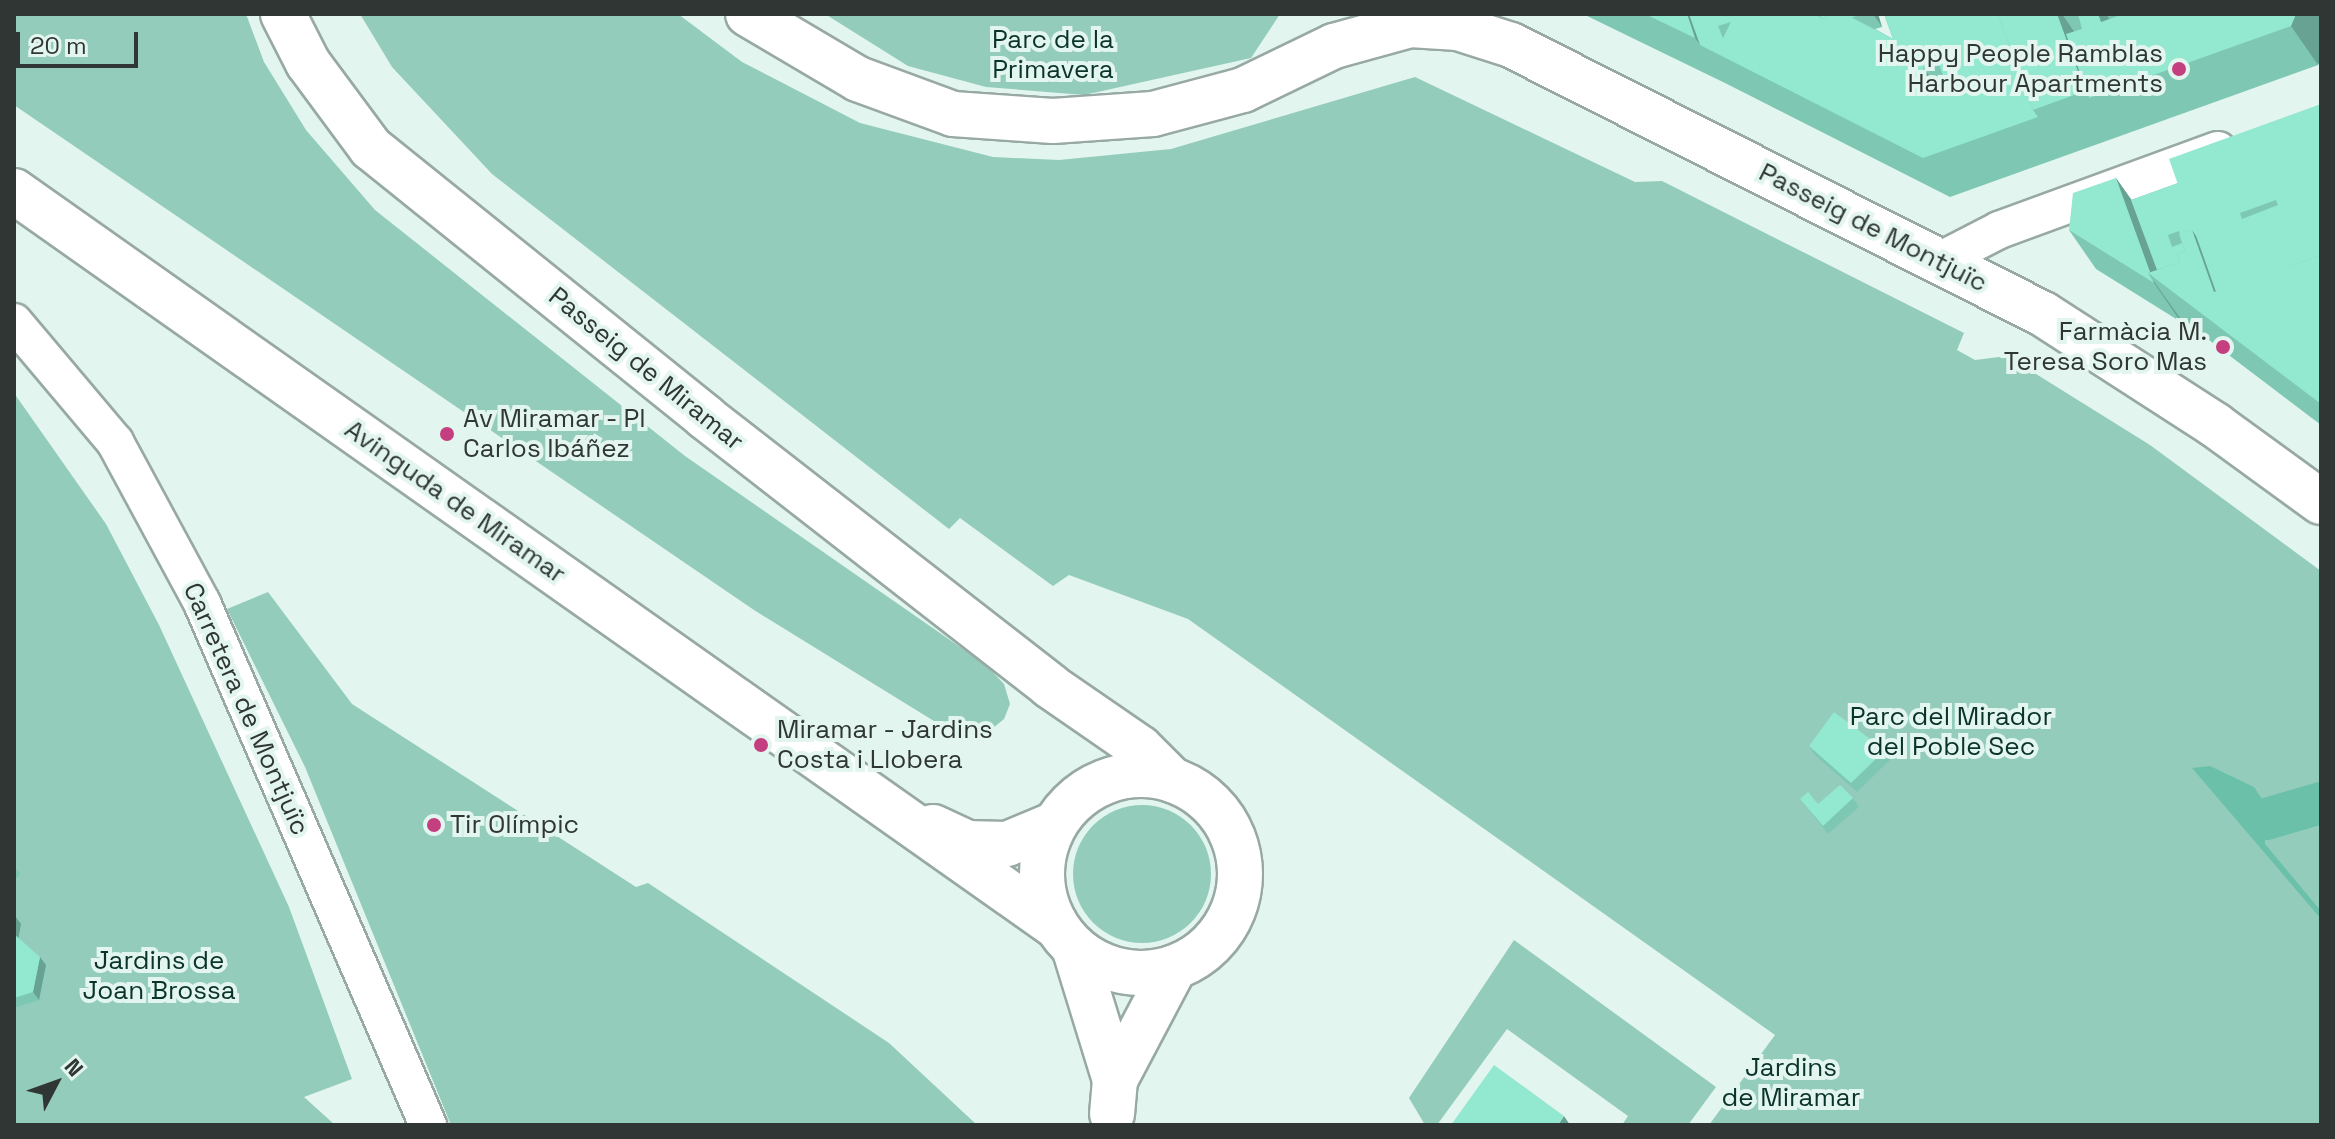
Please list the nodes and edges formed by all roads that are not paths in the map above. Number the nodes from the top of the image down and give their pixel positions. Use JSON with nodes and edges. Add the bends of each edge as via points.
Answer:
{"nodes":[{"id":1,"x":283,"y":14,"type":"edge"},
{"id":2,"x":748,"y":14,"type":"edge"},
{"id":3,"x":1408,"y":18,"type":"edge"},
{"id":4,"x":2248,"y":138,"type":"edge"},
{"id":5,"x":14,"y":191,"type":"edge"},
{"id":6,"x":1937,"y":262,"type":"junction"},
{"id":7,"x":14,"y":322,"type":"edge"},
{"id":8,"x":2321,"y":502,"type":"edge"},
{"id":9,"x":1050,"y":686,"type":"junction"},
{"id":10,"x":1172,"y":780,"type":"junction"},
{"id":11,"x":1093,"y":786,"type":"junction"},
{"id":12,"x":898,"y":810,"type":"junction"},
{"id":13,"x":1055,"y":824,"type":"junction"},
{"id":14,"x":1065,"y":936,"type":"junction"},
{"id":15,"x":1174,"y":968,"type":"junction"},
{"id":16,"x":428,"y":1125,"type":"edge"}],
"edges":[{"from":1,"to":9,"type":"street","name":"Passeig de Miramar","via":[[308,63],[371,148]]},
{"from":2,"to":3,"type":"street","name":"Passeig de Montjuïc","via":[[858,79],[953,114],[1053,121],[1153,114],[1243,90]]},
{"from":3,"to":6,"type":"street","name":"Passeig de Montjuïc","via":[[1511,45]]},
{"from":4,"to":6,"type":"street","via":[[1999,230]]},
{"from":5,"to":12,"type":"street","name":"Avinguda de Miramar"},
{"from":6,"to":8,"type":"street","name":"Passeig de Montjuïc","via":[[2043,314],[2215,425]]},
{"from":7,"to":16,"type":"street","name":"Carretera de Montjuïc","via":[[115,442],[202,603]]},
{"from":9,"to":10,"type":"street","name":"Passeig de Miramar","via":[[1140,748]]},
{"from":9,"to":11,"type":"street","name":"Passeig de Miramar","via":[[1085,728]]},
{"from":10,"to":11,"type":"street","via":[[1145,775]]},
{"from":10,"to":15,"type":"street","via":[[1198,793],[1220,814],[1239,869],[1236,901],[1223,930],[1202,953]]},
{"from":11,"to":13,"type":"street"},
{"from":12,"to":13,"type":"street","name":"Avinguda de Miramar","via":[[967,843],[1007,844]]},
{"from":12,"to":14,"type":"street","name":"Avinguda de Miramar"},
{"from":13,"to":14,"type":"street","via":[[1042,875]]},
{"from":14,"to":15,"type":"street","via":[[1096,963],[1122,972]]},
{"from":14,"to":15,"type":"street","via":[[1113,1097]]}]}
